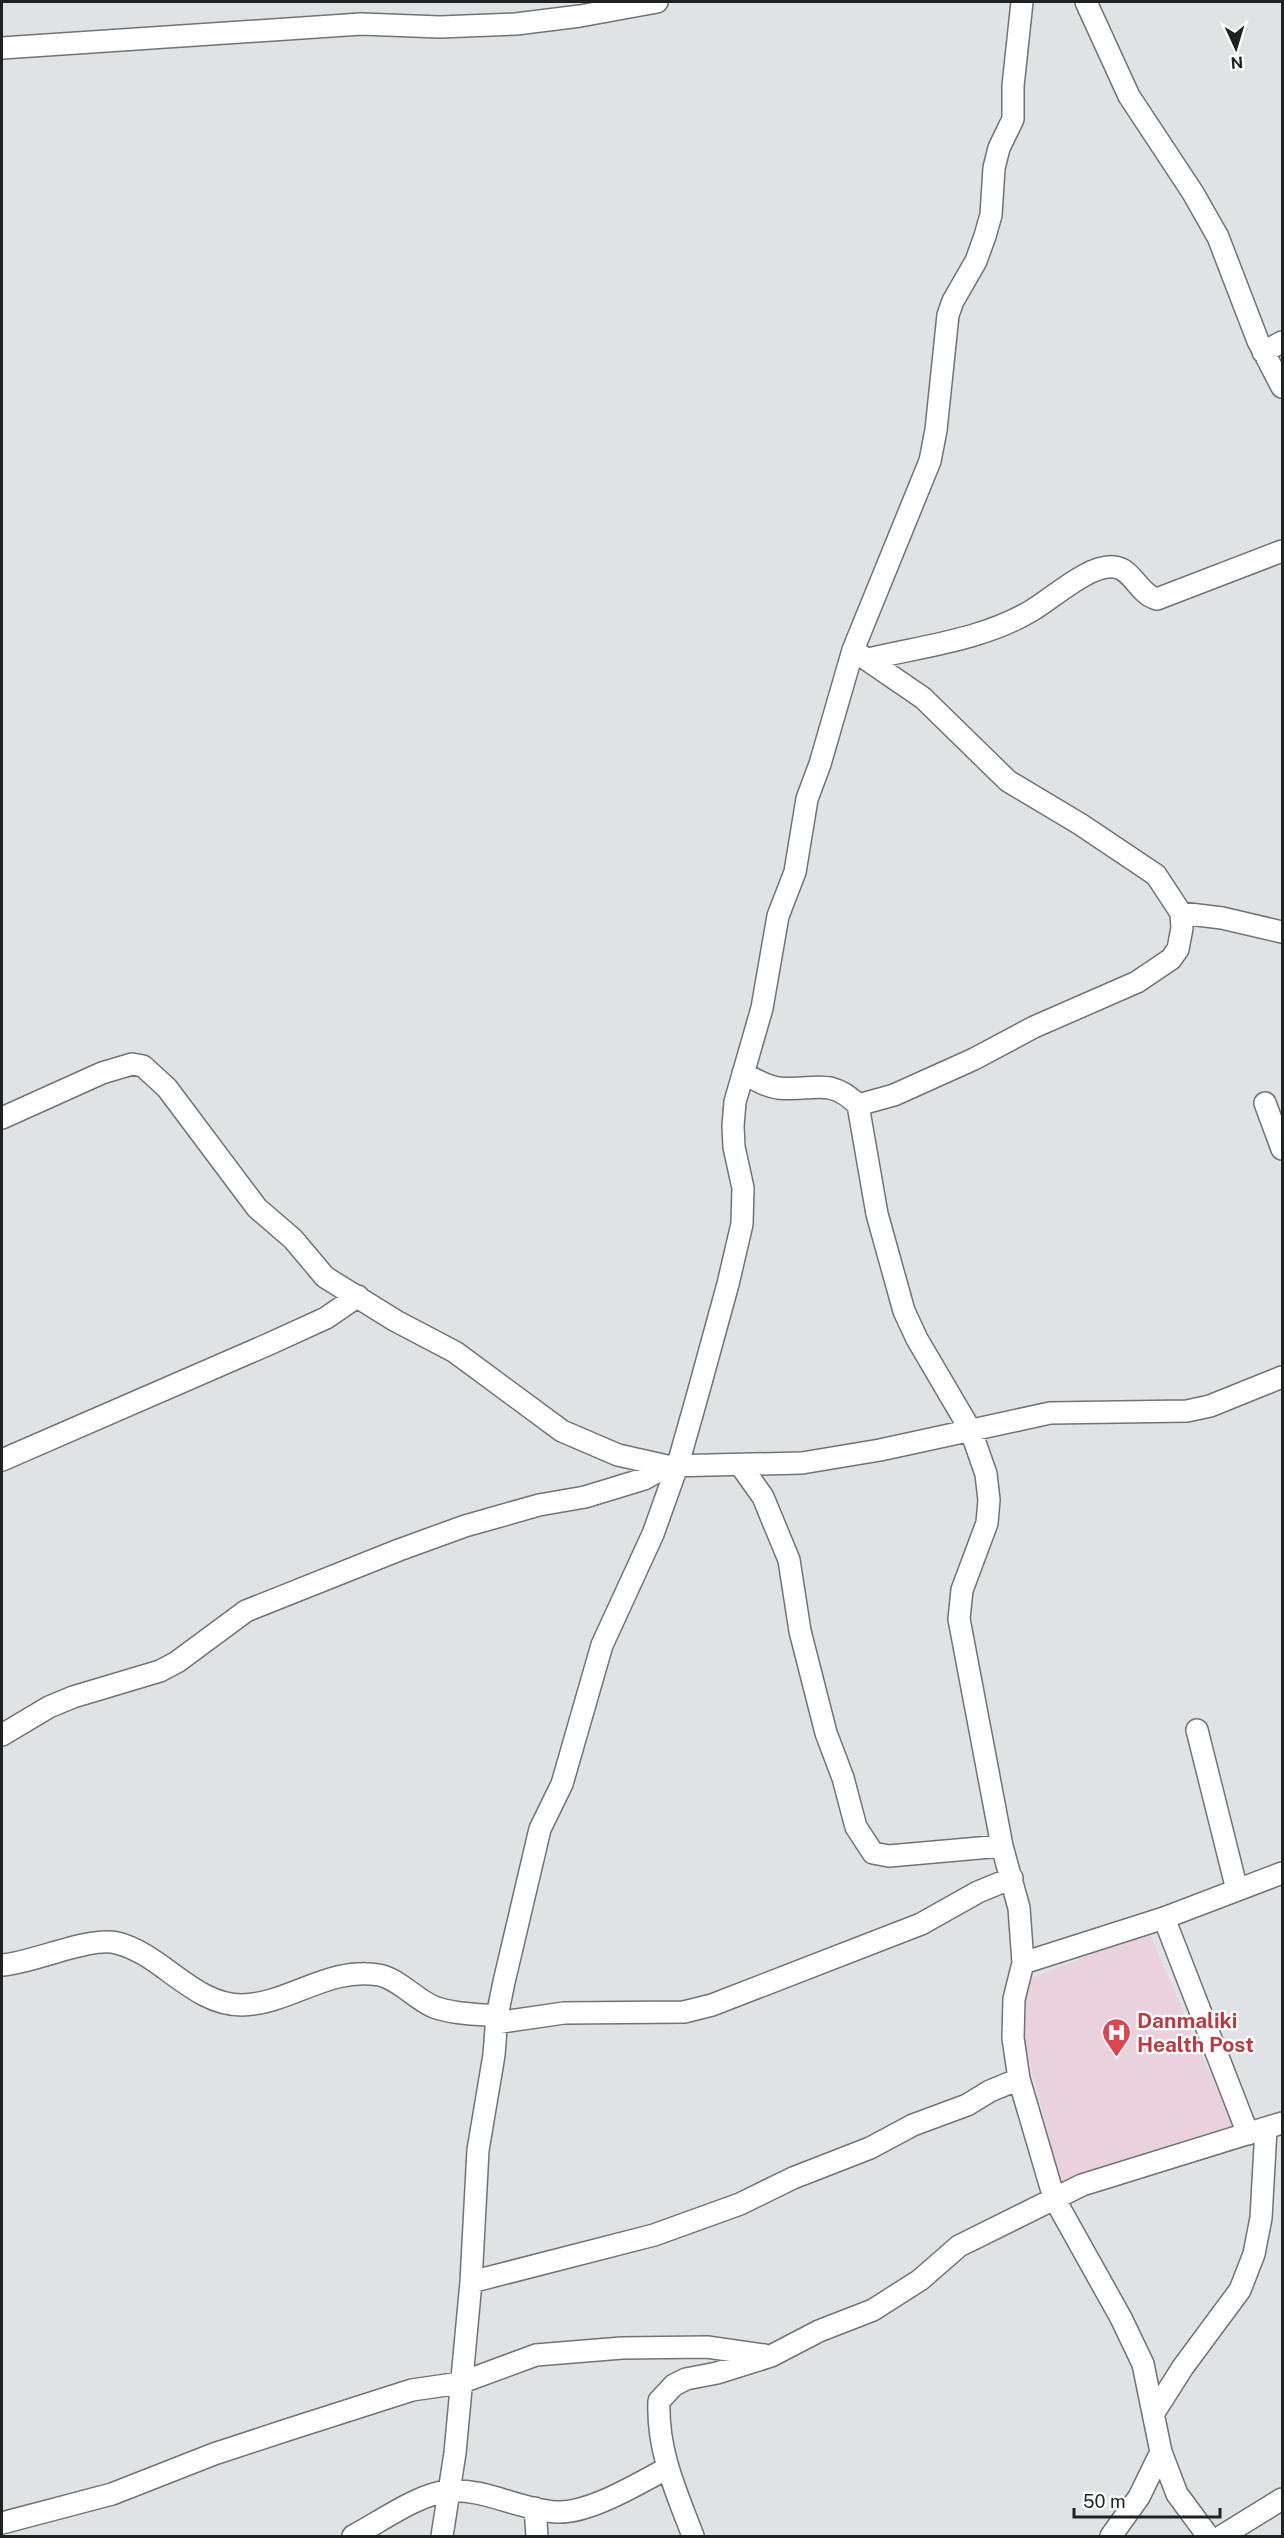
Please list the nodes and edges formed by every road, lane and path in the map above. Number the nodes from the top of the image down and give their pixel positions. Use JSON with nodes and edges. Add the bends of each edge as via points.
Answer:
{"nodes":[{"id":1,"x":657,"y":2,"type":"edge"},
{"id":2,"x":1022,"y":2,"type":"edge"},
{"id":3,"x":1086,"y":2,"type":"edge"},
{"id":4,"x":2,"y":48,"type":"edge"},
{"id":5,"x":1282,"y":342,"type":"edge"},
{"id":6,"x":1263,"y":352,"type":"junction"},
{"id":7,"x":1282,"y":387,"type":"edge"},
{"id":8,"x":1282,"y":551,"type":"edge"},
{"id":9,"x":861,"y":654,"type":"junction"},
{"id":10,"x":1181,"y":913,"type":"junction"},
{"id":11,"x":1282,"y":932,"type":"edge"},
{"id":12,"x":743,"y":1073,"type":"junction"},
{"id":13,"x":1265,"y":1103,"type":"dead end"},
{"id":14,"x":858,"y":1105,"type":"junction"},
{"id":15,"x":2,"y":1118,"type":"edge"},
{"id":16,"x":1282,"y":1149,"type":"edge"},
{"id":17,"x":357,"y":1296,"type":"junction"},
{"id":18,"x":378,"y":1308,"type":"junction"},
{"id":19,"x":326,"y":1318,"type":"junction"},
{"id":20,"x":1282,"y":1377,"type":"edge"},
{"id":21,"x":971,"y":1431,"type":"junction"},
{"id":22,"x":2,"y":1460,"type":"edge"},
{"id":23,"x":672,"y":1465,"type":"junction"},
{"id":24,"x":741,"y":1466,"type":"junction"},
{"id":25,"x":1197,"y":1730,"type":"dead end"},
{"id":26,"x":2,"y":1735,"type":"edge"},
{"id":27,"x":1002,"y":1846,"type":"junction"},
{"id":28,"x":1282,"y":1873,"type":"edge"},
{"id":29,"x":1012,"y":1878,"type":"junction"},
{"id":30,"x":1237,"y":1890,"type":"junction"},
{"id":31,"x":1164,"y":1918,"type":"junction"},
{"id":32,"x":1023,"y":1963,"type":"junction"},
{"id":33,"x":2,"y":1965,"type":"edge"},
{"id":34,"x":496,"y":2019,"type":"junction"},
{"id":35,"x":1020,"y":2079,"type":"junction"},
{"id":36,"x":1266,"y":2129,"type":"edge"},
{"id":37,"x":1054,"y":2198,"type":"junction"},
{"id":38,"x":471,"y":2282,"type":"junction"},
{"id":39,"x":771,"y":2356,"type":"junction"},
{"id":40,"x":460,"y":2382,"type":"junction"},
{"id":41,"x":1155,"y":2411,"type":"junction"},
{"id":42,"x":1161,"y":2452,"type":"junction"},
{"id":43,"x":666,"y":2469,"type":"junction"},
{"id":44,"x":447,"y":2491,"type":"junction"},
{"id":45,"x":1282,"y":2499,"type":"edge"},
{"id":46,"x":535,"y":2508,"type":"junction"},
{"id":47,"x":2,"y":2523,"type":"edge"},
{"id":48,"x":353,"y":2536,"type":"edge"},
{"id":49,"x":442,"y":2536,"type":"edge"},
{"id":50,"x":537,"y":2536,"type":"edge"},
{"id":51,"x":693,"y":2536,"type":"edge"},
{"id":52,"x":1111,"y":2536,"type":"edge"},
{"id":53,"x":1208,"y":2536,"type":"edge"},
{"id":54,"x":1222,"y":2536,"type":"edge"}],
"edges":[{"from":1,"to":4,"type":"street","via":[[516,24],[361,24]]},
{"from":2,"to":9,"type":"street","via":[[1013,119],[994,168],[991,215],[976,261],[948,315],[930,461]]},
{"from":3,"to":6,"type":"street","via":[[1129,96],[1218,237]]},
{"from":5,"to":6,"type":"street"},
{"from":6,"to":7,"type":"street"},
{"from":8,"to":9,"type":"street","via":[[1157,599],[1120,568],[1092,571],[1029,612],[996,628],[954,640]]},
{"from":9,"to":10,"type":"street","via":[[923,698],[1008,781],[1156,875]]},
{"from":9,"to":12,"type":"street","via":[[807,799],[795,872],[778,916],[762,1008]]},
{"from":10,"to":11,"type":"street"},
{"from":10,"to":14,"type":"street","via":[[1178,949],[1164,965],[1137,982],[894,1095]]},
{"from":12,"to":14,"type":"street","via":[[779,1088],[839,1088]]},
{"from":12,"to":23,"type":"street","via":[[733,1126],[743,1188],[742,1224],[728,1284]]},
{"from":13,"to":16,"type":"street"},
{"from":14,"to":21,"type":"street","via":[[877,1214],[904,1311]]},
{"from":15,"to":17,"type":"street","via":[[102,1072],[132,1064],[143,1066],[167,1088],[257,1208],[293,1239],[325,1277]]},
{"from":17,"to":18,"type":"street"},
{"from":17,"to":19,"type":"street"},
{"from":18,"to":19,"type":"street"},
{"from":18,"to":23,"type":"street","via":[[455,1352],[562,1431],[618,1455]]},
{"from":19,"to":22,"type":"street"},
{"from":20,"to":21,"type":"street","via":[[1210,1406],[1187,1410],[1050,1413]]},
{"from":21,"to":24,"type":"street","via":[[802,1463]]},
{"from":21,"to":27,"type":"street","via":[[986,1474],[989,1500],[987,1523],[962,1590],[959,1619]]},
{"from":23,"to":24,"type":"street"},
{"from":23,"to":26,"type":"street","via":[[644,1479],[585,1497],[538,1505],[465,1526],[246,1611],[160,1671],[73,1697]]},
{"from":23,"to":34,"type":"street","via":[[653,1534],[602,1646],[562,1784],[540,1829]]},
{"from":24,"to":27,"type":"street","via":[[763,1497],[789,1560],[800,1631],[826,1733],[856,1827],[873,1853],[890,1856]]},
{"from":25,"to":30,"type":"street"},
{"from":27,"to":29,"type":"street"},
{"from":28,"to":30,"type":"street"},
{"from":29,"to":32,"type":"street","via":[[1019,1908]]},
{"from":29,"to":34,"type":"street","via":[[903,1932],[712,2005],[684,2012],[564,2013]]},
{"from":30,"to":31,"type":"street"},
{"from":31,"to":32,"type":"street"},
{"from":31,"to":36,"type":"street"},
{"from":32,"to":35,"type":"street","via":[[1014,1999],[1013,2038]]},
{"from":33,"to":34,"type":"street","via":[[115,1942],[229,2004],[266,2001],[325,1980],[358,1974],[381,1975],[434,2007]]},
{"from":34,"to":38,"type":"street","via":[[478,2150]]},
{"from":35,"to":37,"type":"street"},
{"from":35,"to":38,"type":"street","via":[[719,2212],[654,2235]]},
{"from":36,"to":37,"type":"street","via":[[1145,2164]]},
{"from":36,"to":41,"type":"street","via":[[1262,2218],[1240,2290]]},
{"from":37,"to":39,"type":"street","via":[[959,2246],[920,2280],[873,2310],[819,2331]]},
{"from":37,"to":41,"type":"street","via":[[1126,2327],[1143,2364]]},
{"from":38,"to":40,"type":"street"},
{"from":39,"to":40,"type":"street","via":[[707,2347],[536,2355]]},
{"from":39,"to":43,"type":"street","via":[[686,2379],[666,2393],[659,2401],[658,2422]]},
{"from":40,"to":44,"type":"street","via":[[455,2453]]},
{"from":40,"to":47,"type":"street","via":[[372,2402],[214,2454],[112,2494]]},
{"from":41,"to":42,"type":"street"},
{"from":42,"to":52,"type":"street","via":[[1139,2497]]},
{"from":42,"to":53,"type":"street","via":[[1177,2494]]},
{"from":43,"to":46,"type":"street","via":[[580,2509],[557,2512]]},
{"from":43,"to":51,"type":"street"},
{"from":44,"to":46,"type":"street","via":[[472,2492]]},
{"from":44,"to":48,"type":"street","via":[[394,2513]]},
{"from":44,"to":49,"type":"street"},
{"from":45,"to":54,"type":"street"},
{"from":46,"to":50,"type":"street"}]}
